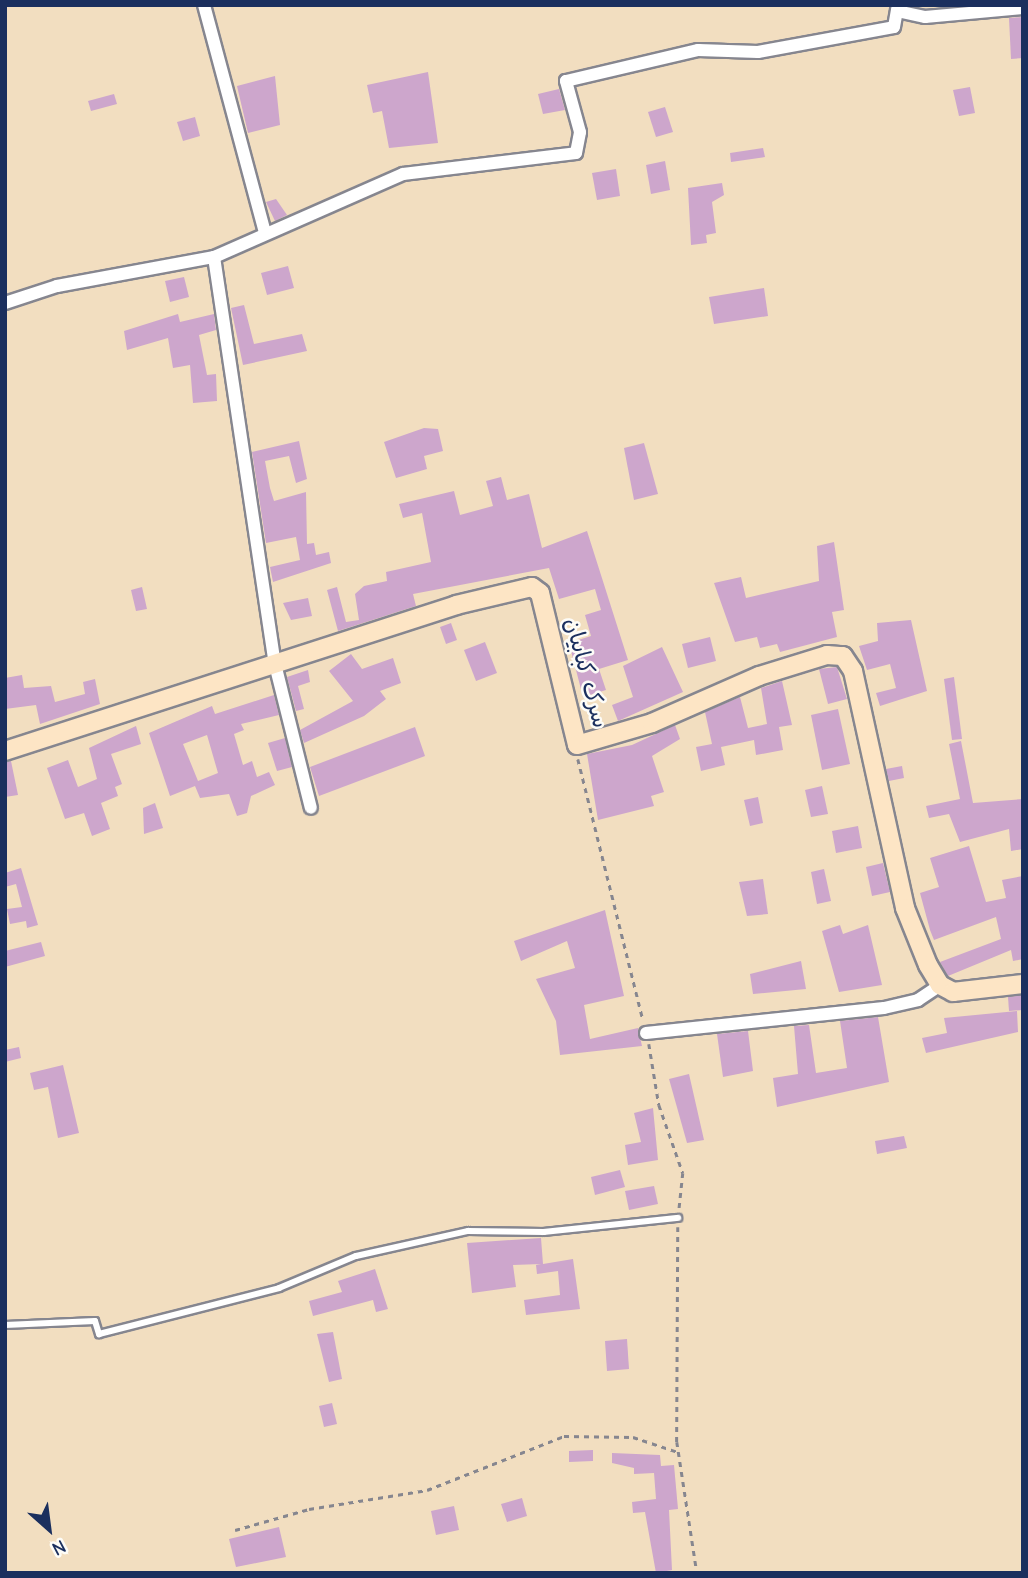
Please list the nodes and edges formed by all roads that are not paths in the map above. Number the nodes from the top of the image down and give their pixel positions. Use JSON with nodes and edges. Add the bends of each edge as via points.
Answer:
{"nodes":[{"id":1,"x":204,"y":5,"type":"edge"},
{"id":2,"x":898,"y":8,"type":"edge"},
{"id":3,"x":1023,"y":8,"type":"edge"},
{"id":4,"x":265,"y":232,"type":"junction"},
{"id":5,"x":214,"y":257,"type":"junction"},
{"id":6,"x":5,"y":303,"type":"edge"},
{"id":7,"x":275,"y":664,"type":"junction"},
{"id":8,"x":5,"y":751,"type":"edge"},
{"id":9,"x":311,"y":808,"type":"dead end"},
{"id":10,"x":1023,"y":984,"type":"edge"},
{"id":11,"x":940,"y":985,"type":"junction"},
{"id":12,"x":646,"y":1033,"type":"road end"},
{"id":13,"x":678,"y":1217,"type":"road end"},
{"id":14,"x":5,"y":1325,"type":"edge"}],
"edges":[{"from":1,"to":4,"type":"street"},
{"from":2,"to":3,"type":"street","via":[[925,17]]},
{"from":2,"to":4,"type":"street","via":[[894,27],[758,52],[698,50],[566,80],[580,132],[576,153],[403,174]]},
{"from":4,"to":5,"type":"street"},
{"from":5,"to":6,"type":"street","via":[[57,286]]},
{"from":5,"to":7,"type":"street"},
{"from":7,"to":8,"type":"street","name":"سرک کبابیان"},
{"from":7,"to":9,"type":"street"},
{"from":7,"to":11,"type":"street","name":"سرک کبابیان","via":[[456,605],[537,588],[577,745],[652,723],[759,676],[827,655],[843,656],[853,671],[905,908]]},
{"from":10,"to":11,"type":"street","via":[[953,992]]},
{"from":11,"to":12,"type":"street","via":[[918,1000],[884,1008]]},
{"from":13,"to":14,"type":"lane","via":[[544,1232],[468,1231],[356,1256],[279,1288],[99,1334],[95,1321]]}]}
